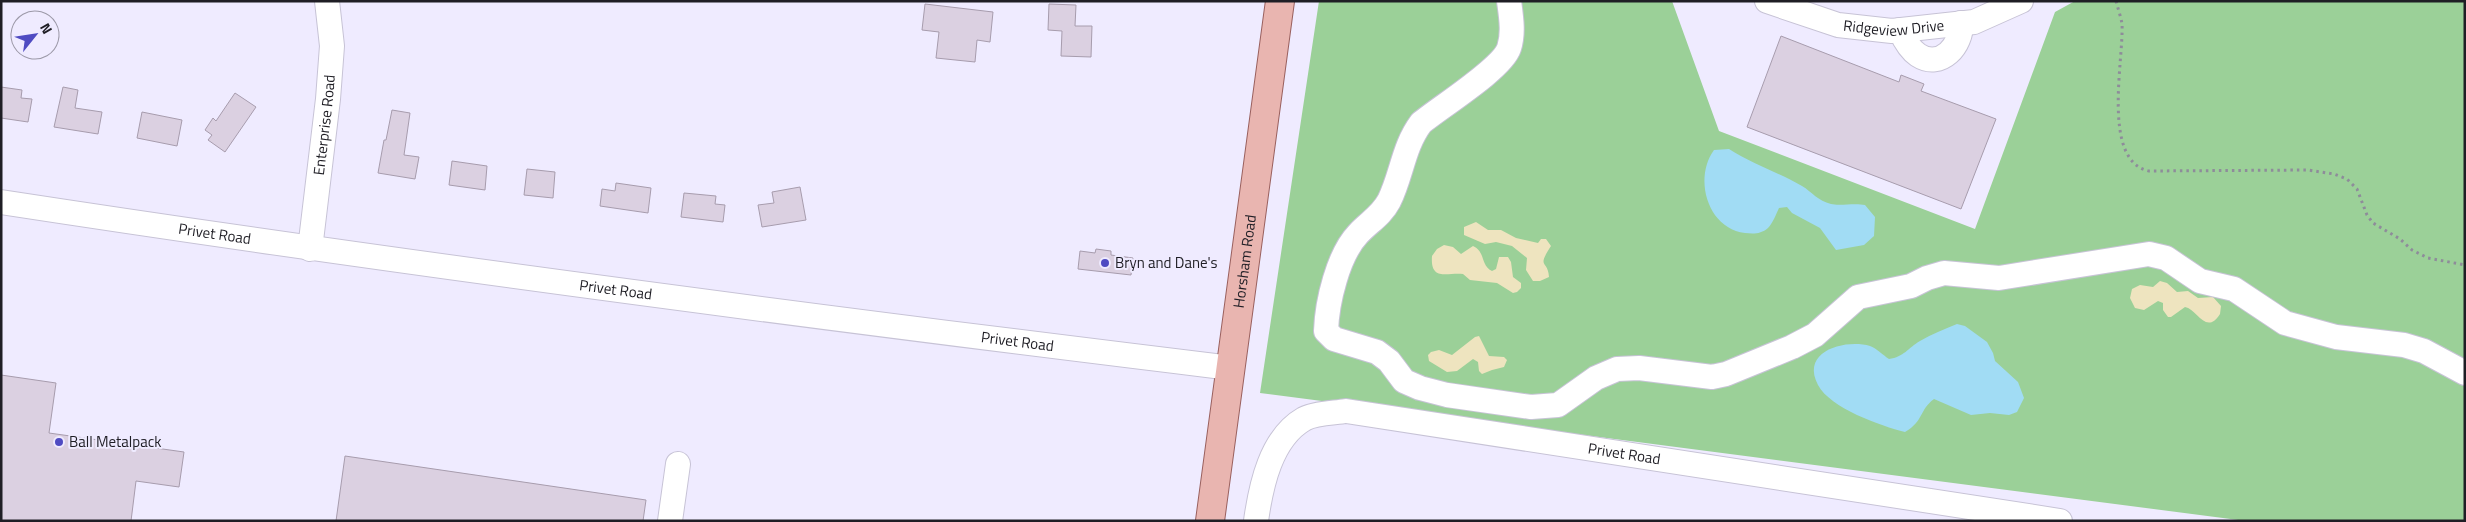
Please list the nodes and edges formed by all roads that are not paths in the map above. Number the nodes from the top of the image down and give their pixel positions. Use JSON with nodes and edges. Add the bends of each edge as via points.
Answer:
{"nodes":[{"id":1,"x":327,"y":1,"type":"edge"},
{"id":2,"x":1280,"y":1,"type":"edge"},
{"id":3,"x":1509,"y":1,"type":"edge"},
{"id":4,"x":1767,"y":1,"type":"edge"},
{"id":5,"x":2021,"y":1,"type":"edge"},
{"id":6,"x":1961,"y":23,"type":"junction"},
{"id":7,"x":1900,"y":30,"type":"junction"},
{"id":8,"x":1,"y":202,"type":"edge"},
{"id":9,"x":310,"y":249,"type":"junction"},
{"id":10,"x":1231,"y":368,"type":"junction"},
{"id":11,"x":2465,"y":373,"type":"edge"},
{"id":12,"x":678,"y":464,"type":"dead end"},
{"id":13,"x":670,"y":521,"type":"edge"},
{"id":14,"x":1210,"y":521,"type":"edge"},
{"id":15,"x":1256,"y":521,"type":"edge"},
{"id":16,"x":2060,"y":521,"type":"edge"}],
"edges":[{"from":1,"to":9,"type":"street","name":"Enterprise Road","via":[[332,46]]},
{"from":2,"to":10,"type":"main road","name":"Horsham Road"},
{"from":3,"to":11,"type":"street","via":[[1512,24],[1508,50],[1496,64],[1421,124],[1411,136],[1390,199],[1382,213],[1348,246],[1326,315],[1326,331],[1334,339],[1378,352],[1404,381],[1420,388],[1447,395],[1540,406],[1558,404],[1596,378],[1616,369],[1639,368],[1712,377],[1726,374],[1815,335],[1858,297],[1911,286],[1944,273],[2000,278],[2149,254],[2166,258],[2200,281],[2234,289],[2285,323],[2336,337],[2404,345],[2424,351]]},
{"from":4,"to":7,"type":"street","name":"Ridgeview Drive","via":[[1838,25]]},
{"from":5,"to":6,"type":"street","name":"Ridgeview Drive","via":[[1974,22]]},
{"from":6,"to":7,"type":"street","name":"Ridgeview Drive"},
{"from":6,"to":7,"type":"street","via":[[1954,50],[1932,60],[1918,55]]},
{"from":8,"to":9,"type":"street","name":"Privet Road"},
{"from":9,"to":10,"type":"street","name":"Privet Road","via":[[828,319]]},
{"from":10,"to":14,"type":"main road","name":"Horsham Road"},
{"from":12,"to":13,"type":"street"},
{"from":15,"to":16,"type":"street","name":"Privet Road","via":[[1259,498],[1277,444],[1305,418],[1346,411]]}]}
